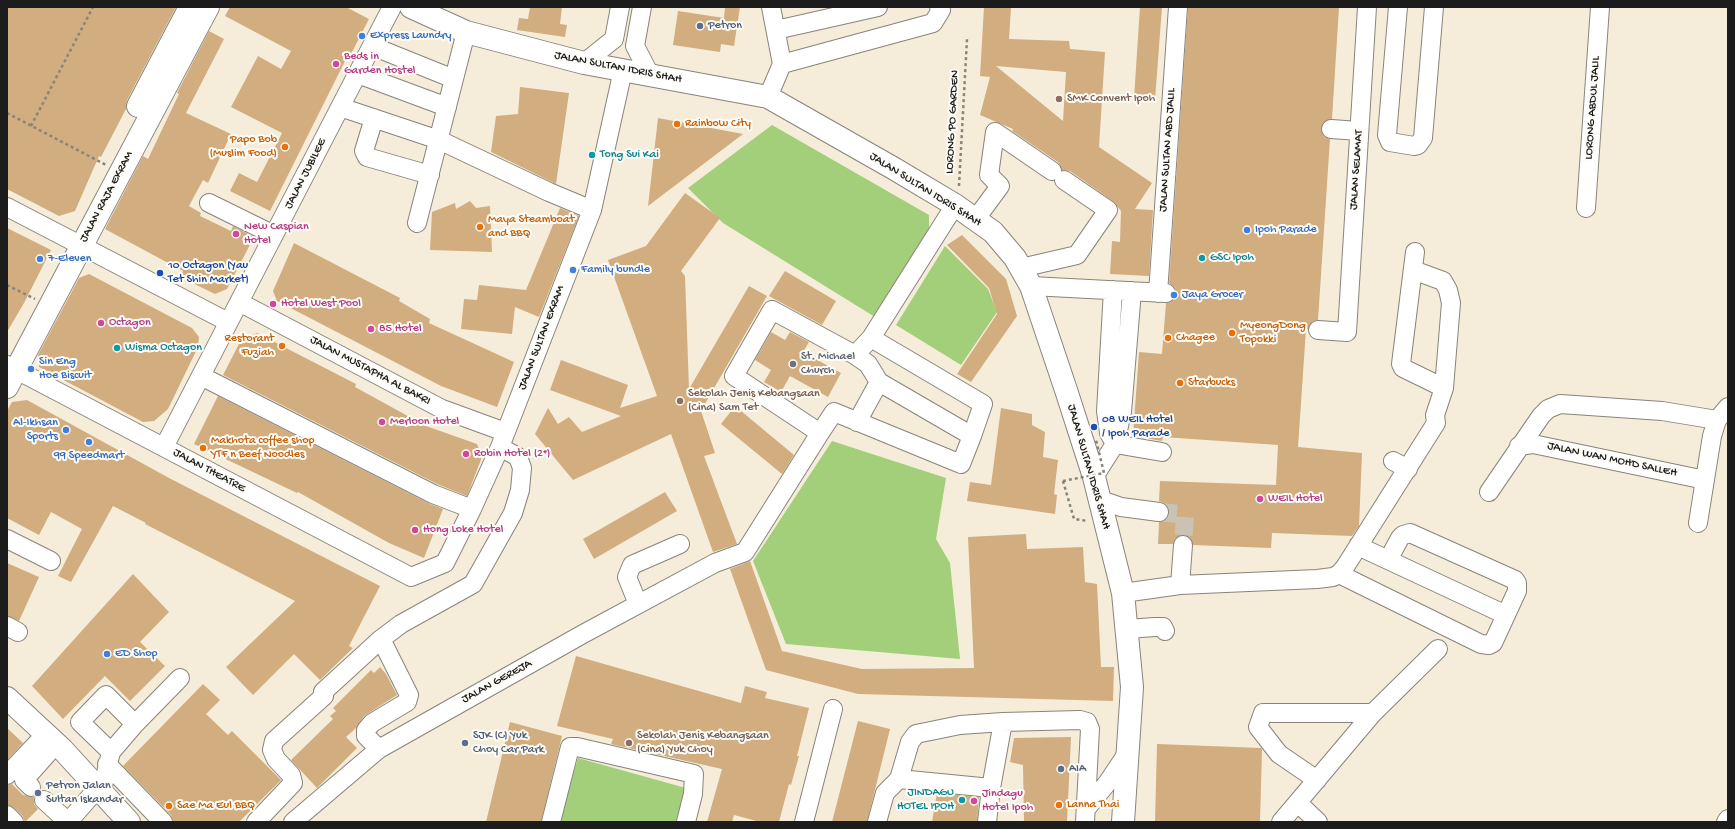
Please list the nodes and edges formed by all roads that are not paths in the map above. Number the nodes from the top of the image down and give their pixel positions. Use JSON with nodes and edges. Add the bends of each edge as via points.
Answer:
{"nodes":[{"id":1,"x":190,"y":7,"type":"edge"},
{"id":2,"x":208,"y":7,"type":"edge"},
{"id":3,"x":392,"y":7,"type":"edge"},
{"id":4,"x":411,"y":7,"type":"edge"},
{"id":5,"x":620,"y":7,"type":"edge"},
{"id":6,"x":642,"y":7,"type":"edge"},
{"id":7,"x":772,"y":7,"type":"edge"},
{"id":8,"x":878,"y":7,"type":"edge"},
{"id":9,"x":939,"y":7,"type":"edge"},
{"id":10,"x":1178,"y":7,"type":"edge"},
{"id":11,"x":1367,"y":7,"type":"edge"},
{"id":12,"x":1398,"y":7,"type":"edge"},
{"id":13,"x":1434,"y":7,"type":"edge"},
{"id":14,"x":1600,"y":7,"type":"edge"},
{"id":15,"x":776,"y":30,"type":"junction"},
{"id":16,"x":466,"y":32,"type":"junction"},
{"id":17,"x":372,"y":46,"type":"junction"},
{"id":18,"x":584,"y":63,"type":"junction"},
{"id":19,"x":782,"y":64,"type":"junction"},
{"id":20,"x":623,"y":70,"type":"junction"},
{"id":21,"x":358,"y":74,"type":"junction"},
{"id":22,"x":650,"y":75,"type":"junction"},
{"id":23,"x":454,"y":79,"type":"junction"},
{"id":24,"x":768,"y":97,"type":"junction"},
{"id":25,"x":340,"y":107,"type":"junction"},
{"id":26,"x":447,"y":107,"type":"junction"},
{"id":27,"x":374,"y":118,"type":"junction"},
{"id":28,"x":1331,"y":129,"type":"dead end"},
{"id":29,"x":1360,"y":131,"type":"junction"},
{"id":30,"x":439,"y":140,"type":"junction"},
{"id":31,"x":430,"y":175,"type":"junction"},
{"id":32,"x":209,"y":203,"type":"dead end"},
{"id":33,"x":7,"y":207,"type":"edge"},
{"id":34,"x":1586,"y":208,"type":"dead end"},
{"id":35,"x":592,"y":210,"type":"junction"},
{"id":36,"x":964,"y":212,"type":"junction"},
{"id":37,"x":417,"y":223,"type":"dead end"},
{"id":38,"x":274,"y":235,"type":"junction"},
{"id":39,"x":75,"y":243,"type":"junction"},
{"id":40,"x":1415,"y":252,"type":"dead end"},
{"id":41,"x":1413,"y":270,"type":"junction"},
{"id":42,"x":1026,"y":277,"type":"junction"},
{"id":43,"x":1113,"y":290,"type":"junction"},
{"id":44,"x":1132,"y":291,"type":"junction"},
{"id":45,"x":239,"y":302,"type":"junction"},
{"id":46,"x":228,"y":322,"type":"junction"},
{"id":47,"x":1318,"y":330,"type":"dead end"},
{"id":48,"x":876,"y":340,"type":"junction"},
{"id":49,"x":861,"y":360,"type":"junction"},
{"id":50,"x":9,"y":369,"type":"edge"},
{"id":51,"x":201,"y":376,"type":"junction"},
{"id":52,"x":880,"y":382,"type":"junction"},
{"id":53,"x":1444,"y":388,"type":"junction"},
{"id":54,"x":1722,"y":414,"type":"edge"},
{"id":55,"x":856,"y":422,"type":"junction"},
{"id":56,"x":820,"y":433,"type":"junction"},
{"id":57,"x":972,"y":436,"type":"junction"},
{"id":58,"x":502,"y":439,"type":"junction"},
{"id":59,"x":1090,"y":443,"type":"junction"},
{"id":60,"x":1115,"y":444,"type":"junction"},
{"id":61,"x":1519,"y":446,"type":"junction"},
{"id":62,"x":164,"y":447,"type":"junction"},
{"id":63,"x":1162,"y":452,"type":"dead end"},
{"id":64,"x":1094,"y":477,"type":"junction"},
{"id":65,"x":1704,"y":480,"type":"junction"},
{"id":66,"x":1489,"y":492,"type":"dead end"},
{"id":67,"x":1098,"y":499,"type":"junction"},
{"id":68,"x":472,"y":509,"type":"junction"},
{"id":69,"x":1159,"y":512,"type":"tunnel mouth"},
{"id":70,"x":1698,"y":523,"type":"dead end"},
{"id":71,"x":7,"y":539,"type":"edge"},
{"id":72,"x":680,"y":544,"type":"dead end"},
{"id":73,"x":1183,"y":545,"type":"tunnel mouth"},
{"id":74,"x":1358,"y":546,"type":"junction"},
{"id":75,"x":1388,"y":560,"type":"junction"},
{"id":76,"x":51,"y":561,"type":"dead end"},
{"id":77,"x":1339,"y":574,"type":"junction"},
{"id":78,"x":411,"y":577,"type":"joint"},
{"id":79,"x":1180,"y":586,"type":"junction"},
{"id":80,"x":1122,"y":593,"type":"junction"},
{"id":81,"x":638,"y":604,"type":"junction"},
{"id":82,"x":1506,"y":615,"type":"junction"},
{"id":83,"x":1127,"y":629,"type":"junction"},
{"id":84,"x":1165,"y":631,"type":"dead end"},
{"id":85,"x":381,"y":639,"type":"junction"},
{"id":86,"x":1438,"y":649,"type":"dead end"},
{"id":87,"x":1132,"y":671,"type":"junction"},
{"id":88,"x":180,"y":678,"type":"dead end"},
{"id":89,"x":7,"y":698,"type":"edge"},
{"id":90,"x":833,"y":709,"type":"dead end"},
{"id":91,"x":1373,"y":712,"type":"junction"},
{"id":92,"x":1003,"y":722,"type":"junction"},
{"id":93,"x":135,"y":724,"type":"junction"},
{"id":94,"x":51,"y":739,"type":"junction"},
{"id":95,"x":379,"y":749,"type":"junction"},
{"id":96,"x":1128,"y":752,"type":"junction"},
{"id":97,"x":109,"y":758,"type":"junction"},
{"id":98,"x":7,"y":775,"type":"edge"},
{"id":99,"x":899,"y":779,"type":"junction"},
{"id":100,"x":1316,"y":780,"type":"junction"},
{"id":101,"x":31,"y":786,"type":"dead end"},
{"id":102,"x":991,"y":788,"type":"junction"},
{"id":103,"x":99,"y":791,"type":"junction"},
{"id":104,"x":44,"y":800,"type":"dead end"},
{"id":105,"x":1298,"y":803,"type":"junction"},
{"id":106,"x":7,"y":815,"type":"edge"},
{"id":107,"x":1085,"y":816,"type":"edge"},
{"id":108,"x":1728,"y":819,"type":"edge"},
{"id":109,"x":14,"y":822,"type":"edge"},
{"id":110,"x":68,"y":822,"type":"edge"},
{"id":111,"x":129,"y":822,"type":"edge"},
{"id":112,"x":163,"y":822,"type":"edge"},
{"id":113,"x":256,"y":822,"type":"edge"},
{"id":114,"x":293,"y":822,"type":"edge"},
{"id":115,"x":551,"y":822,"type":"edge"},
{"id":116,"x":686,"y":822,"type":"edge"},
{"id":117,"x":804,"y":822,"type":"edge"},
{"id":118,"x":877,"y":822,"type":"edge"},
{"id":119,"x":987,"y":822,"type":"edge"},
{"id":120,"x":1123,"y":822,"type":"edge"},
{"id":121,"x":1281,"y":822,"type":"edge"},
{"id":122,"x":1318,"y":822,"type":"edge"},
{"id":123,"x":1726,"y":822,"type":"edge"}],
"edges":[{"from":1,"to":39,"type":"main road","name":"JALAN RAJA EKRAM","via":[[107,166]]},
{"from":2,"to":39,"type":"main road","name":"JALAN RAJA EKRAM"},
{"from":3,"to":17,"type":"street","name":"JALAN JUBILEE"},
{"from":4,"to":16,"type":"main road","name":"JALAN SULTAN IDRIS SHAH"},
{"from":5,"to":18,"type":"street","via":[[614,40]]},
{"from":6,"to":22,"type":"street","via":[[635,46]]},
{"from":7,"to":15,"type":"street"},
{"from":8,"to":15,"type":"street"},
{"from":9,"to":19,"type":"street","via":[[941,10],[933,24]]},
{"from":10,"to":44,"type":"street","name":"JALAN SULTAN ABD JALIL","via":[[1162,293]]},
{"from":11,"to":29,"type":"street","name":"JALAN SELAMAT"},
{"from":12,"to":13,"type":"street","via":[[1386,135],[1390,142],[1414,146],[1423,138]]},
{"from":14,"to":34,"type":"street","name":"LORONG ABDUL JALIL"},
{"from":15,"to":19,"type":"street"},
{"from":16,"to":18,"type":"main road","name":"JALAN SULTAN IDRIS SHAH"},
{"from":16,"to":23,"type":"street"},
{"from":17,"to":21,"type":"street","name":"JALAN JUBILEE"},
{"from":17,"to":23,"type":"street"},
{"from":18,"to":20,"type":"main road","name":"JALAN SULTAN IDRIS SHAH"},
{"from":19,"to":24,"type":"street"},
{"from":20,"to":22,"type":"main road","name":"JALAN SULTAN IDRIS SHAH"},
{"from":20,"to":35,"type":"street","name":"JALAN SULTAN EKRAM"},
{"from":21,"to":25,"type":"street","name":"JALAN JUBILEE"},
{"from":21,"to":26,"type":"street"},
{"from":22,"to":24,"type":"main road","name":"JALAN SULTAN IDRIS SHAH"},
{"from":23,"to":26,"type":"street"},
{"from":24,"to":36,"type":"main road","name":"JALAN SULTAN IDRIS SHAH","via":[[893,168]]},
{"from":25,"to":27,"type":"street"},
{"from":25,"to":38,"type":"street","name":"JALAN JUBILEE"},
{"from":26,"to":30,"type":"street"},
{"from":27,"to":30,"type":"street"},
{"from":27,"to":31,"type":"street","via":[[364,151],[367,157]]},
{"from":28,"to":29,"type":"street"},
{"from":29,"to":47,"type":"street","name":"JALAN SELAMAT","via":[[1347,332]]},
{"from":30,"to":31,"type":"street"},
{"from":30,"to":35,"type":"street"},
{"from":31,"to":37,"type":"street"},
{"from":32,"to":38,"type":"street"},
{"from":33,"to":39,"type":"street"},
{"from":35,"to":58,"type":"street","name":"JALAN SULTAN EKRAM"},
{"from":36,"to":42,"type":"main road","name":"JALAN SULTAN IDRIS SHAH","via":[[993,232],[1015,258]]},
{"from":36,"to":42,"type":"street","via":[[1000,186],[989,175],[996,132],[1108,210],[1076,255]]},
{"from":36,"to":48,"type":"street"},
{"from":38,"to":45,"type":"street","name":"JALAN JUBILEE"},
{"from":39,"to":46,"type":"street"},
{"from":39,"to":50,"type":"main road","name":"JALAN RAJA EKRAM"},
{"from":39,"to":50,"type":"main road","name":"JALAN RAJA EKRAM","via":[[37,300]]},
{"from":40,"to":41,"type":"street"},
{"from":41,"to":53,"type":"street","via":[[1443,281],[1448,290],[1451,303]]},
{"from":41,"to":53,"type":"street","via":[[1401,364],[1403,368]]},
{"from":42,"to":43,"type":"street"},
{"from":42,"to":59,"type":"main road","name":"JALAN SULTAN IDRIS SHAH"},
{"from":43,"to":44,"type":"street"},
{"from":43,"to":60,"type":"street","via":[[1106,411],[1109,433]]},
{"from":44,"to":60,"type":"street","via":[[1122,412]]},
{"from":45,"to":46,"type":"street","name":"JALAN JUBILEE"},
{"from":45,"to":58,"type":"street","name":"JALAN MUSTAPHA AL BAKRI"},
{"from":46,"to":51,"type":"street","name":"JALAN JUBILEE"},
{"from":48,"to":49,"type":"street"},
{"from":48,"to":57,"type":"street","via":[[983,404]]},
{"from":49,"to":52,"type":"street"},
{"from":49,"to":56,"type":"street","via":[[772,310],[734,376]]},
{"from":50,"to":62,"type":"street","name":"JALAN THEATRE"},
{"from":51,"to":62,"type":"street","name":"JALAN JUBILEE"},
{"from":51,"to":68,"type":"street","via":[[433,494]]},
{"from":52,"to":55,"type":"street"},
{"from":52,"to":57,"type":"street"},
{"from":53,"to":74,"type":"street","via":[[1435,415],[1435,427],[1400,465]]},
{"from":54,"to":61,"type":"street","via":[[1560,404],[1548,409],[1541,416]]},
{"from":54,"to":65,"type":"street","via":[[1712,436]]},
{"from":55,"to":56,"type":"street","name":"JALAN GEREJA","via":[[834,412]]},
{"from":55,"to":57,"type":"street","via":[[961,464]]},
{"from":56,"to":81,"type":"street","name":"JALAN GEREJA","via":[[745,552],[715,563]]},
{"from":58,"to":68,"type":"street","name":"JALAN SULTAN EKRAM"},
{"from":58,"to":85,"type":"street","name":"JALAN MUSTAPHA AL BAKRI","via":[[518,457],[522,468],[520,490],[513,513],[474,584],[401,624]]},
{"from":59,"to":64,"type":"main road","name":"JALAN SULTAN IDRIS SHAH"},
{"from":59,"to":87,"type":"main road","via":[[1083,495],[1111,606],[1116,647]]},
{"from":60,"to":63,"type":"street"},
{"from":60,"to":64,"type":"street"},
{"from":61,"to":65,"type":"street","name":"JALAN WAN MOHD SALLEH","via":[[1533,444]]},
{"from":61,"to":66,"type":"street"},
{"from":62,"to":78,"type":"street","name":"JALAN THEATRE"},
{"from":64,"to":67,"type":"main road","name":"JALAN SULTAN IDRIS SHAH"},
{"from":65,"to":70,"type":"street"},
{"from":67,"to":69,"type":"street","via":[[1121,507]]},
{"from":67,"to":80,"type":"main road","name":"JALAN SULTAN IDRIS SHAH"},
{"from":68,"to":78,"type":"street","name":"JALAN SULTAN EKRAM","via":[[445,563]]},
{"from":71,"to":76,"type":"street"},
{"from":72,"to":81,"type":"street","via":[[632,566],[627,577]]},
{"from":73,"to":79,"type":"street"},
{"from":74,"to":75,"type":"street"},
{"from":74,"to":77,"type":"street"},
{"from":75,"to":82,"type":"street"},
{"from":75,"to":82,"type":"street","via":[[1402,535],[1410,533],[1512,577],[1518,587]]},
{"from":77,"to":79,"type":"street","via":[[1317,579]]},
{"from":77,"to":82,"type":"street","via":[[1485,646],[1493,643]]},
{"from":79,"to":80,"type":"street"},
{"from":80,"to":83,"type":"main road","name":"JALAN SULTAN IDRIS SHAH"},
{"from":81,"to":95,"type":"street","name":"JALAN GEREJA"},
{"from":83,"to":84,"type":"street","via":[[1163,627]]},
{"from":83,"to":87,"type":"main road","name":"JALAN SULTAN IDRIS SHAH"},
{"from":85,"to":95,"type":"street","via":[[409,695],[407,702],[372,723],[366,730],[366,736]]},
{"from":85,"to":113,"type":"street","name":"JALAN MUSTAPHA AL BAKRI","via":[[274,741],[274,755],[292,775],[293,783]]},
{"from":86,"to":91,"type":"street"},
{"from":87,"to":96,"type":"main road","name":"JALAN SULTAN IDRIS SHAH"},
{"from":88,"to":93,"type":"street"},
{"from":89,"to":94,"type":"main road"},
{"from":90,"to":117,"type":"street"},
{"from":91,"to":100,"type":"street"},
{"from":91,"to":100,"type":"street","via":[[1263,713],[1258,727],[1279,754]]},
{"from":92,"to":99,"type":"street","via":[[960,725],[916,734],[910,742]]},
{"from":92,"to":102,"type":"street"},
{"from":92,"to":107,"type":"street","via":[[1087,722],[1090,728]]},
{"from":93,"to":97,"type":"street"},
{"from":93,"to":97,"type":"street","via":[[106,695],[80,722]]},
{"from":94,"to":98,"type":"street"},
{"from":94,"to":101,"type":"street","via":[[24,780]]},
{"from":94,"to":103,"type":"main road"},
{"from":95,"to":114,"type":"street","name":"JALAN GEREJA"},
{"from":96,"to":107,"type":"street"},
{"from":96,"to":120,"type":"main road","name":"JALAN SULTAN IDRIS SHAH"},
{"from":97,"to":103,"type":"street"},
{"from":97,"to":112,"type":"street"},
{"from":99,"to":102,"type":"street"},
{"from":99,"to":118,"type":"street","via":[[885,793]]},
{"from":100,"to":105,"type":"street"},
{"from":102,"to":119,"type":"street"},
{"from":103,"to":110,"type":"street"},
{"from":103,"to":111,"type":"main road"},
{"from":104,"to":110,"type":"street"},
{"from":105,"to":121,"type":"street"},
{"from":105,"to":122,"type":"street"},
{"from":106,"to":109,"type":"street"},
{"from":108,"to":123,"type":"street"},
{"from":115,"to":116,"type":"street","via":[[570,746],[694,774],[693,794]]}]}
